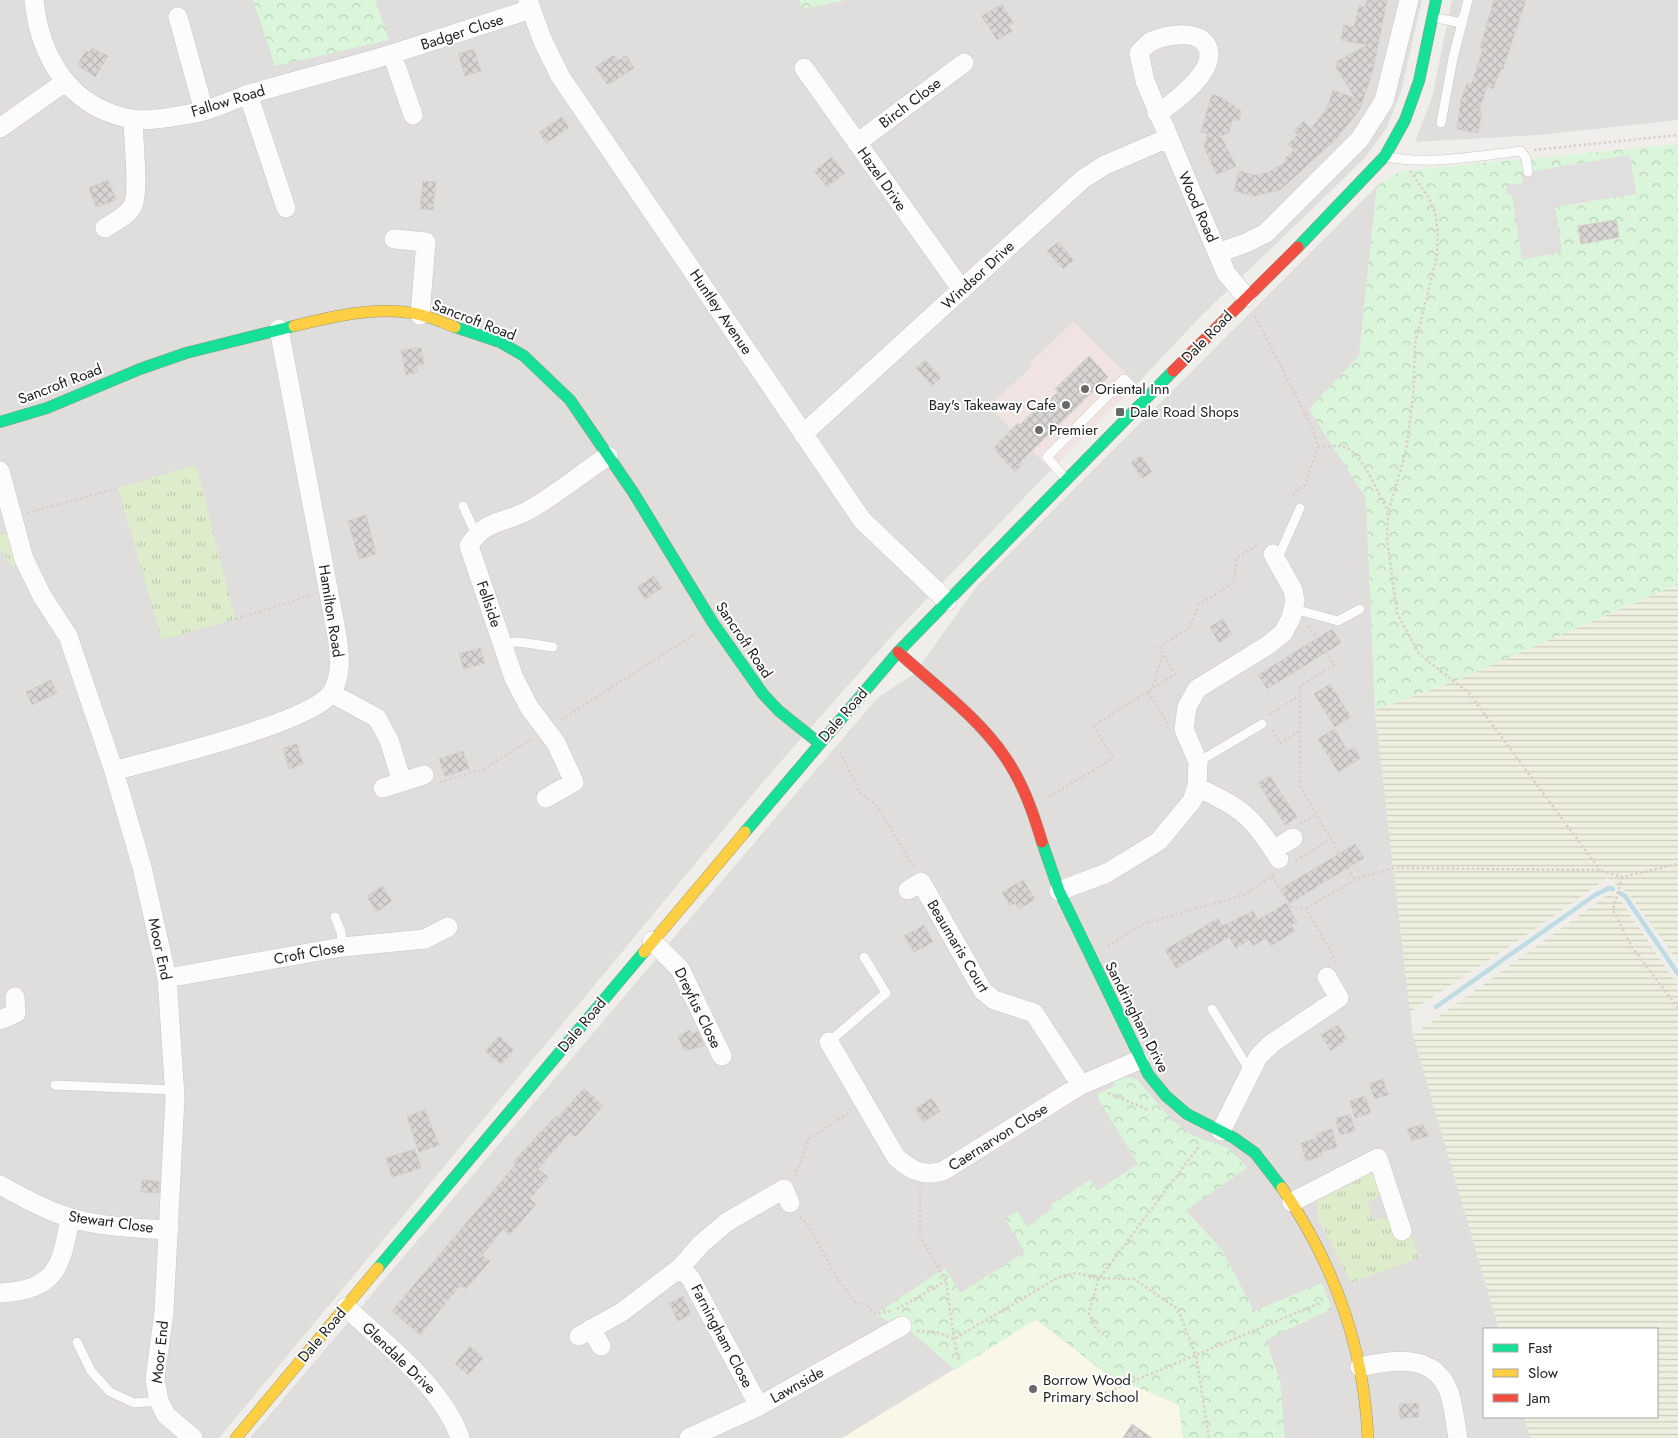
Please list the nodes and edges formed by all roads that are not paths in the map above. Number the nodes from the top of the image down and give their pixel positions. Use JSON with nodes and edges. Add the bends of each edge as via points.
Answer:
{"nodes":[{"id":1,"x":34,"y":0,"type":"edge"},
{"id":2,"x":1409,"y":0,"type":"edge"},
{"id":3,"x":1436,"y":0,"type":"edge"},
{"id":4,"x":1468,"y":0,"type":"edge"},
{"id":5,"x":530,"y":5,"type":"edge"},
{"id":6,"x":178,"y":17,"type":"dead end"},
{"id":7,"x":1433,"y":17,"type":"junction"},
{"id":8,"x":1463,"y":24,"type":"junction"},
{"id":9,"x":392,"y":54,"type":"junction"},
{"id":10,"x":964,"y":63,"type":"dead end"},
{"id":11,"x":804,"y":68,"type":"dead end"},
{"id":12,"x":65,"y":82,"type":"junction"},
{"id":13,"x":248,"y":94,"type":"junction"},
{"id":14,"x":204,"y":111,"type":"junction"},
{"id":15,"x":1158,"y":113,"type":"dead end"},
{"id":16,"x":413,"y":115,"type":"dead end"},
{"id":17,"x":132,"y":119,"type":"junction"},
{"id":18,"x":1441,"y":123,"type":"dead end"},
{"id":19,"x":0,"y":128,"type":"edge"},
{"id":20,"x":1168,"y":138,"type":"junction"},
{"id":21,"x":857,"y":143,"type":"junction"},
{"id":22,"x":1385,"y":156,"type":"junction"},
{"id":23,"x":1528,"y":172,"type":"dead end"},
{"id":24,"x":286,"y":208,"type":"dead end"},
{"id":25,"x":104,"y":228,"type":"dead end"},
{"id":26,"x":394,"y":239,"type":"dead end"},
{"id":27,"x":1218,"y":253,"type":"junction"},
{"id":28,"x":962,"y":290,"type":"junction"},
{"id":29,"x":1246,"y":297,"type":"junction"},
{"id":30,"x":420,"y":315,"type":"junction"},
{"id":31,"x":279,"y":329,"type":"junction"},
{"id":32,"x":1145,"y":400,"type":"junction"},
{"id":33,"x":0,"y":422,"type":"edge"},
{"id":34,"x":803,"y":434,"type":"junction"},
{"id":35,"x":608,"y":456,"type":"junction"},
{"id":36,"x":0,"y":472,"type":"edge"},
{"id":37,"x":1067,"y":479,"type":"junction"},
{"id":38,"x":463,"y":506,"type":"dead end"},
{"id":39,"x":1300,"y":508,"type":"dead end"},
{"id":40,"x":476,"y":534,"type":"junction"},
{"id":41,"x":1272,"y":551,"type":"joint"},
{"id":42,"x":947,"y":601,"type":"junction"},
{"id":43,"x":1294,"y":609,"type":"junction"},
{"id":44,"x":1360,"y":609,"type":"dead end"},
{"id":45,"x":502,"y":643,"type":"junction"},
{"id":46,"x":553,"y":647,"type":"dead end"},
{"id":47,"x":898,"y":652,"type":"junction"},
{"id":48,"x":332,"y":693,"type":"junction"},
{"id":49,"x":1263,"y":721,"type":"road end"},
{"id":50,"x":819,"y":743,"type":"junction"},
{"id":51,"x":1198,"y":762,"type":"junction"},
{"id":52,"x":114,"y":771,"type":"junction"},
{"id":53,"x":424,"y":775,"type":"road end"},
{"id":54,"x":402,"y":782,"type":"junction"},
{"id":55,"x":1197,"y":787,"type":"junction"},
{"id":56,"x":383,"y":788,"type":"dead end"},
{"id":57,"x":546,"y":798,"type":"dead end"},
{"id":58,"x":1293,"y":838,"type":"dead end"},
{"id":59,"x":915,"y":886,"type":"road end"},
{"id":60,"x":1059,"y":891,"type":"junction"},
{"id":61,"x":334,"y":917,"type":"dead end"},
{"id":62,"x":448,"y":927,"type":"dead end"},
{"id":63,"x":652,"y":941,"type":"junction"},
{"id":64,"x":342,"y":947,"type":"junction"},
{"id":65,"x":864,"y":957,"type":"dead end"},
{"id":66,"x":1333,"y":971,"type":"road end"},
{"id":67,"x":167,"y":978,"type":"junction"},
{"id":68,"x":15,"y":997,"type":"dead end"},
{"id":69,"x":1212,"y":1009,"type":"dead end"},
{"id":70,"x":0,"y":1020,"type":"edge"},
{"id":71,"x":829,"y":1042,"type":"joint"},
{"id":72,"x":722,"y":1056,"type":"dead end"},
{"id":73,"x":1139,"y":1060,"type":"junction"},
{"id":74,"x":1250,"y":1071,"type":"junction"},
{"id":75,"x":55,"y":1085,"type":"dead end"},
{"id":76,"x":1081,"y":1085,"type":"junction"},
{"id":77,"x":174,"y":1090,"type":"junction"},
{"id":78,"x":1217,"y":1129,"type":"junction"},
{"id":79,"x":0,"y":1185,"type":"edge"},
{"id":80,"x":787,"y":1196,"type":"road end"},
{"id":81,"x":1292,"y":1202,"type":"junction"},
{"id":82,"x":70,"y":1218,"type":"junction"},
{"id":83,"x":169,"y":1230,"type":"junction"},
{"id":84,"x":1402,"y":1231,"type":"dead end"},
{"id":85,"x":681,"y":1268,"type":"junction"},
{"id":86,"x":0,"y":1294,"type":"edge"},
{"id":87,"x":346,"y":1307,"type":"junction"},
{"id":88,"x":902,"y":1326,"type":"road end"},
{"id":89,"x":77,"y":1342,"type":"dead end"},
{"id":90,"x":601,"y":1346,"type":"dead end"},
{"id":91,"x":1360,"y":1367,"type":"junction"},
{"id":92,"x":158,"y":1401,"type":"junction"},
{"id":93,"x":759,"y":1406,"type":"junction"},
{"id":94,"x":193,"y":1438,"type":"edge"},
{"id":95,"x":236,"y":1438,"type":"edge"},
{"id":96,"x":460,"y":1438,"type":"edge"},
{"id":97,"x":689,"y":1438,"type":"edge"},
{"id":98,"x":1368,"y":1438,"type":"edge"},
{"id":99,"x":1458,"y":1438,"type":"edge"}],
"edges":[{"from":1,"to":12,"type":"street","name":"Fallow Road","via":[[36,21],[50,62]]},
{"from":2,"to":27,"type":"street","via":[[1384,101],[1360,139],[1266,233]]},
{"from":3,"to":7,"type":"street","name":"Dale Road"},
{"from":4,"to":8,"type":"lane"},
{"from":5,"to":9,"type":"street","name":"Badger Close"},
{"from":5,"to":34,"type":"street","name":"Huntley Avenue","via":[[560,76]]},
{"from":6,"to":14,"type":"street"},
{"from":7,"to":8,"type":"lane"},
{"from":7,"to":22,"type":"street","name":"Dale Road","via":[[1419,80],[1405,120]]},
{"from":8,"to":18,"type":"lane"},
{"from":9,"to":13,"type":"street","name":"Fallow Road"},
{"from":9,"to":16,"type":"street"},
{"from":10,"to":21,"type":"street","name":"Birch Close"},
{"from":11,"to":21,"type":"street","name":"Hazel Drive"},
{"from":12,"to":17,"type":"street","name":"Fallow Road","via":[[94,106]]},
{"from":12,"to":19,"type":"street"},
{"from":13,"to":14,"type":"street","name":"Fallow Road"},
{"from":13,"to":24,"type":"street"},
{"from":14,"to":17,"type":"street","name":"Fallow Road"},
{"from":15,"to":20,"type":"street","name":"Wood Road"},
{"from":17,"to":25,"type":"street","via":[[136,189],[133,206]]},
{"from":20,"to":27,"type":"street","name":"Wood Road"},
{"from":20,"to":28,"type":"street","name":"Windsor Drive","via":[[1104,165],[1083,179]]},
{"from":21,"to":28,"type":"street","name":"Hazel Drive"},
{"from":22,"to":23,"type":"lane","via":[[1402,160],[1466,158],[1520,151],[1526,158]]},
{"from":22,"to":29,"type":"street","name":"Dale Road"},
{"from":26,"to":30,"type":"street","via":[[426,242]]},
{"from":27,"to":29,"type":"street","name":"Wood Road","via":[[1230,278]]},
{"from":28,"to":34,"type":"street","name":"Windsor Drive"},
{"from":29,"to":32,"type":"street","name":"Dale Road"},
{"from":30,"to":31,"type":"street","name":"Sancroft Road","via":[[377,312],[329,317]]},
{"from":30,"to":35,"type":"street","name":"Sancroft Road","via":[[500,342],[524,356],[570,400]]},
{"from":31,"to":33,"type":"street","name":"Sancroft Road","via":[[186,353],[47,408]]},
{"from":31,"to":48,"type":"street","name":"Hamilton Road","via":[[337,636],[340,669]]},
{"from":32,"to":37,"type":"street","name":"Dale Road"},
{"from":32,"to":37,"type":"lane","via":[[1124,379],[1047,457]]},
{"from":34,"to":42,"type":"street","name":"Huntley Avenue","via":[[862,520]]},
{"from":35,"to":40,"type":"street","via":[[528,510]]},
{"from":35,"to":50,"type":"street","name":"Sancroft Road","via":[[713,623],[763,694]]},
{"from":36,"to":52,"type":"street","name":"Moor End","via":[[24,559],[42,596],[68,636]]},
{"from":37,"to":42,"type":"street","name":"Dale Road"},
{"from":38,"to":40,"type":"lane"},
{"from":39,"to":41,"type":"lane"},
{"from":40,"to":45,"type":"street","name":"Fellside","via":[[469,546]]},
{"from":41,"to":43,"type":"street","via":[[1293,590]]},
{"from":42,"to":47,"type":"street","name":"Dale Road"},
{"from":43,"to":44,"type":"lane","via":[[1338,621]]},
{"from":43,"to":51,"type":"street","via":[[1283,633],[1197,689],[1187,707],[1184,729]]},
{"from":45,"to":46,"type":"lane"},
{"from":45,"to":57,"type":"street","name":"Fellside","via":[[514,678],[529,707],[556,744],[574,782]]},
{"from":47,"to":50,"type":"street","name":"Dale Road"},
{"from":47,"to":60,"type":"street","name":"Sandringham Drive","via":[[979,727],[1005,757],[1031,808]]},
{"from":48,"to":52,"type":"street","via":[[317,707],[281,724]]},
{"from":48,"to":54,"type":"street","via":[[378,718],[389,740]]},
{"from":49,"to":51,"type":"lane"},
{"from":50,"to":63,"type":"street","name":"Dale Road"},
{"from":51,"to":55,"type":"street"},
{"from":52,"to":67,"type":"street","name":"Moor End","via":[[142,867]]},
{"from":53,"to":54,"type":"street"},
{"from":54,"to":56,"type":"street"},
{"from":55,"to":58,"type":"street","via":[[1249,816],[1279,859]]},
{"from":55,"to":60,"type":"street","via":[[1192,801],[1159,841],[1106,873]]},
{"from":59,"to":76,"type":"street","name":"Beaumaris Court","via":[[983,991],[994,1000],[1034,1013]]},
{"from":60,"to":73,"type":"street","name":"Sandringham Drive"},
{"from":61,"to":64,"type":"lane","via":[[341,932]]},
{"from":62,"to":64,"type":"street","name":"Croft Close","via":[[425,939]]},
{"from":63,"to":72,"type":"street","name":"Dreyfus Close","via":[[680,969]]},
{"from":63,"to":87,"type":"street","name":"Dale Road"},
{"from":64,"to":67,"type":"street","name":"Croft Close"},
{"from":65,"to":71,"type":"lane","via":[[886,993]]},
{"from":66,"to":74,"type":"street","via":[[1339,998],[1271,1044]]},
{"from":67,"to":77,"type":"street","name":"Moor End"},
{"from":68,"to":70,"type":"street","via":[[16,1013]]},
{"from":69,"to":74,"type":"lane"},
{"from":71,"to":76,"type":"street","name":"Caernarvon Close","via":[[896,1157],[905,1165],[931,1175]]},
{"from":73,"to":76,"type":"street","name":"Caernarvon Close"},
{"from":73,"to":78,"type":"street","name":"Sandringham Drive","via":[[1154,1084],[1171,1102],[1184,1113]]},
{"from":74,"to":78,"type":"street"},
{"from":75,"to":77,"type":"lane"},
{"from":77,"to":83,"type":"street","name":"Moor End"},
{"from":78,"to":81,"type":"street","name":"Sandringham Drive","via":[[1251,1149]]},
{"from":79,"to":82,"type":"street","name":"Stewart Close"},
{"from":80,"to":85,"type":"street","name":"Farningham Close","via":[[714,1231]]},
{"from":81,"to":84,"type":"street","via":[[1378,1158]]},
{"from":81,"to":91,"type":"street","name":"Sandringham Drive","via":[[1316,1242],[1339,1294]]},
{"from":82,"to":83,"type":"street","name":"Stewart Close","via":[[123,1227]]},
{"from":82,"to":86,"type":"street","via":[[62,1256],[48,1279],[30,1290]]},
{"from":83,"to":92,"type":"street","name":"Moor End","via":[[164,1312],[155,1379]]},
{"from":85,"to":90,"type":"street","name":"Farningham Close","via":[[622,1312],[585,1333]]},
{"from":85,"to":93,"type":"street","name":"Farningham Close","via":[[692,1279]]},
{"from":87,"to":95,"type":"street","name":"Dale Road"},
{"from":87,"to":96,"type":"street","name":"Glendale Drive","via":[[434,1390]]},
{"from":88,"to":93,"type":"street","name":"Lawnside"},
{"from":89,"to":92,"type":"lane","via":[[91,1371],[110,1392],[134,1402]]},
{"from":91,"to":98,"type":"street","name":"Sandringham Drive"},
{"from":91,"to":99,"type":"street","via":[[1402,1360],[1429,1369],[1441,1379],[1450,1394]]},
{"from":92,"to":94,"type":"street","name":"Moor End","via":[[166,1415]]},
{"from":93,"to":97,"type":"street","name":"Lawnside"}]}
